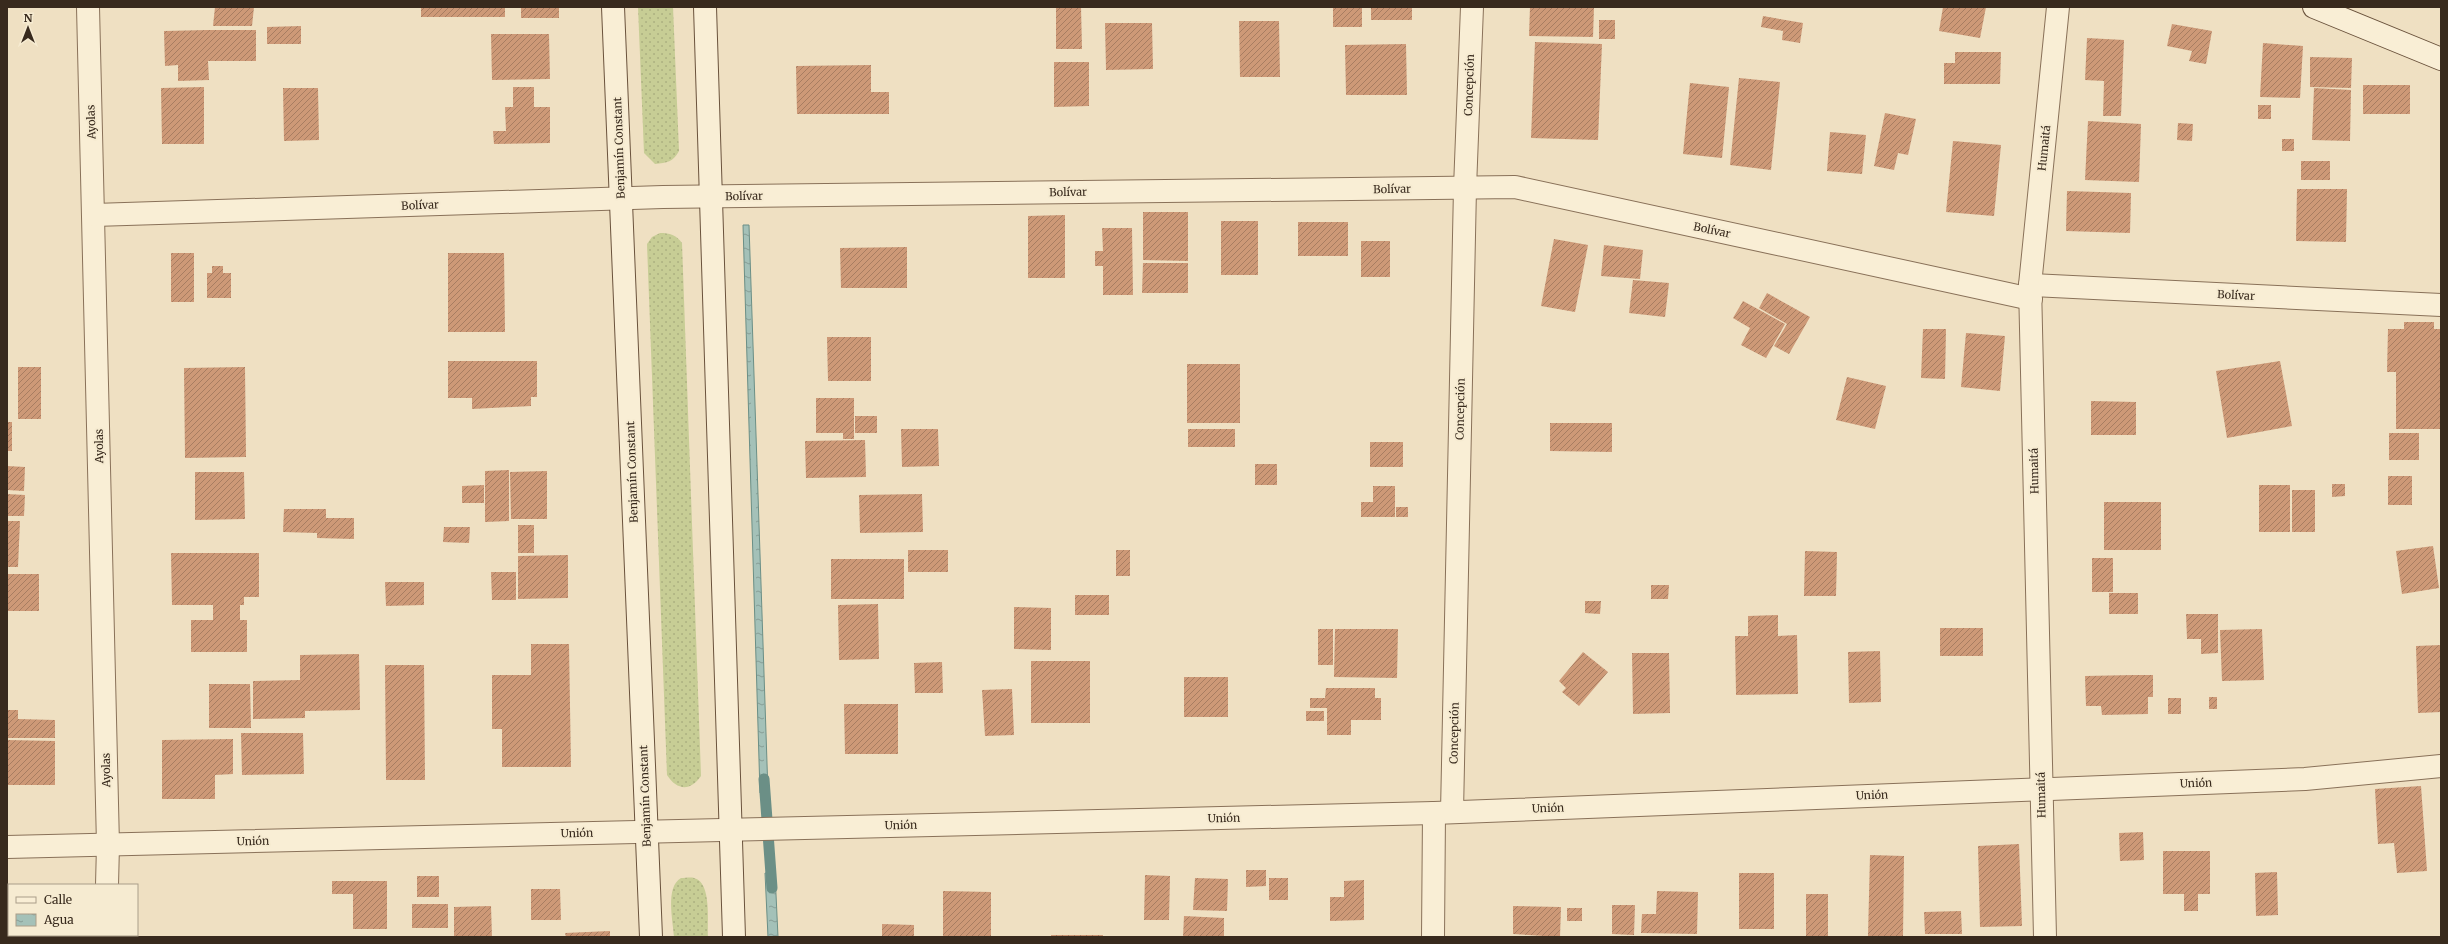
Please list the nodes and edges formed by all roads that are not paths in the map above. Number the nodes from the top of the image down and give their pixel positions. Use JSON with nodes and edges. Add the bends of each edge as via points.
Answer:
{"nodes":[{"id":1,"x":88,"y":7,"type":"edge"},
{"id":2,"x":613,"y":7,"type":"edge"},
{"id":3,"x":705,"y":7,"type":"edge"},
{"id":4,"x":1472,"y":7,"type":"edge"},
{"id":5,"x":2314,"y":7,"type":"edge"},
{"id":6,"x":2059,"y":8,"type":"edge"},
{"id":7,"x":2441,"y":59,"type":"edge"},
{"id":8,"x":1465,"y":188,"type":"junction"},
{"id":9,"x":711,"y":196,"type":"junction"},
{"id":10,"x":621,"y":199,"type":"junction"},
{"id":11,"x":94,"y":215,"type":"junction"},
{"id":12,"x":2031,"y":292,"type":"junction"},
{"id":13,"x":2441,"y":305,"type":"edge"},
{"id":14,"x":2441,"y":766,"type":"edge"},
{"id":15,"x":2040,"y":788,"type":"junction"},
{"id":16,"x":1443,"y":812,"type":"junction"},
{"id":17,"x":731,"y":830,"type":"junction"},
{"id":18,"x":647,"y":831,"type":"junction"},
{"id":19,"x":108,"y":845,"type":"junction"},
{"id":20,"x":7,"y":847,"type":"edge"},
{"id":21,"x":107,"y":884,"type":"edge"},
{"id":22,"x":650,"y":937,"type":"edge"},
{"id":23,"x":734,"y":937,"type":"edge"},
{"id":24,"x":1433,"y":937,"type":"edge"},
{"id":25,"x":2044,"y":937,"type":"edge"}],
"edges":[{"from":1,"to":11,"type":"street","name":"Ayolas"},
{"from":2,"to":10,"type":"street","name":"Benjamín Constant"},
{"from":3,"to":9,"type":"street"},
{"from":4,"to":8,"type":"street","name":"Concepción"},
{"from":5,"to":7,"type":"street"},
{"from":6,"to":12,"type":"street","name":"Humaitá"},
{"from":8,"to":9,"type":"street","name":"Bolívar"},
{"from":8,"to":12,"type":"street","name":"Bolívar","via":[[1515,187]]},
{"from":8,"to":16,"type":"street","name":"Concepción"},
{"from":9,"to":10,"type":"street","name":"Bolívar"},
{"from":9,"to":17,"type":"street"},
{"from":10,"to":11,"type":"street","name":"Bolívar"},
{"from":10,"to":18,"type":"street","name":"Benjamín Constant"},
{"from":11,"to":19,"type":"street","name":"Ayolas"},
{"from":12,"to":13,"type":"street","name":"Bolívar"},
{"from":12,"to":15,"type":"street","name":"Humaitá"},
{"from":14,"to":15,"type":"street","name":"Unión","via":[[2306,779]]},
{"from":15,"to":16,"type":"street","name":"Unión"},
{"from":15,"to":25,"type":"street","name":"Humaitá"},
{"from":16,"to":17,"type":"street","name":"Unión"},
{"from":16,"to":24,"type":"street","name":"Concepción"},
{"from":17,"to":18,"type":"street","name":"Unión"},
{"from":17,"to":23,"type":"street"},
{"from":18,"to":19,"type":"street","name":"Unión"},
{"from":18,"to":22,"type":"street","name":"Benjamín Constant"},
{"from":19,"to":20,"type":"street","name":"Unión"},
{"from":19,"to":21,"type":"street","name":"Ayolas"}]}
